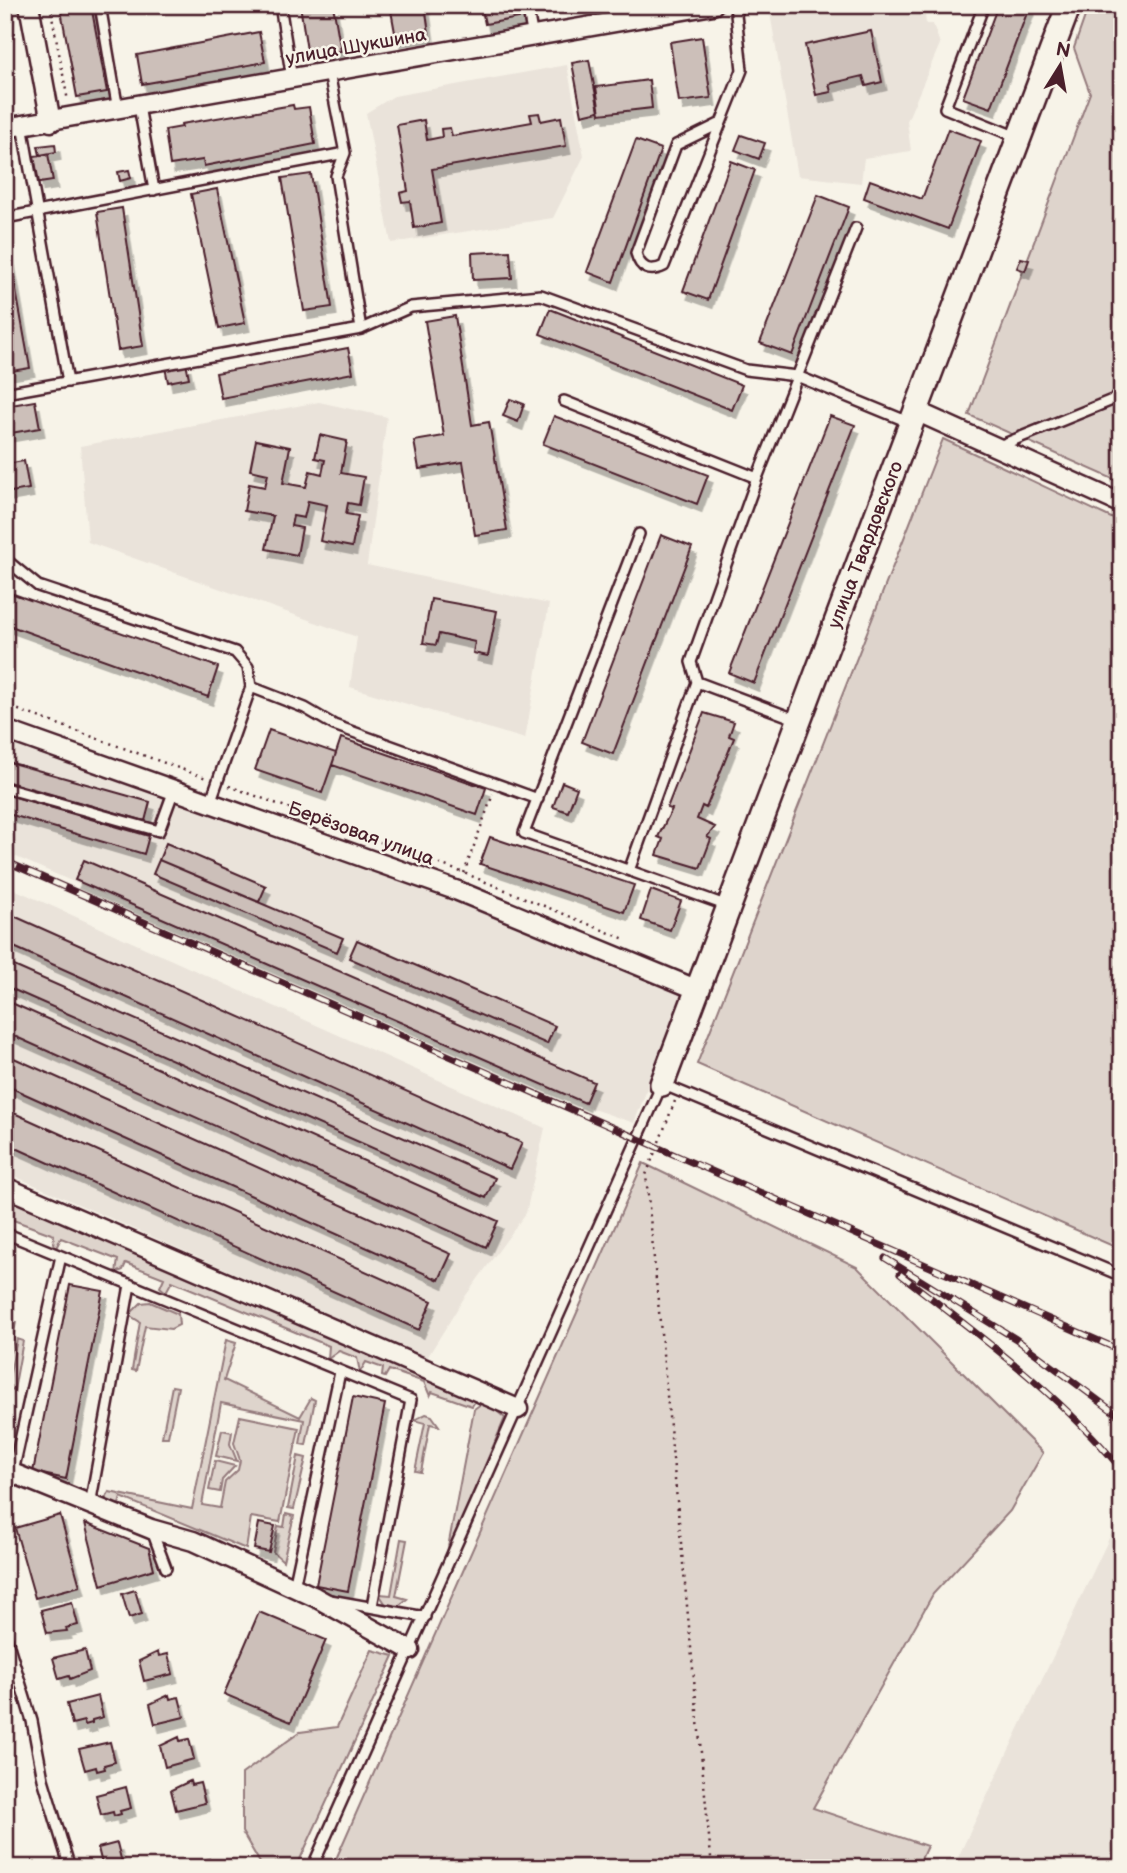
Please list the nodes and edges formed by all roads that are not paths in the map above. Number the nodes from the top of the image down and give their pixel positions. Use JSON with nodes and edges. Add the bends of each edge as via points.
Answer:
{"nodes":[{"id":1,"x":29,"y":5,"type":"edge"},
{"id":2,"x":100,"y":5,"type":"edge"},
{"id":3,"x":280,"y":5,"type":"edge"},
{"id":4,"x":527,"y":5,"type":"edge"},
{"id":5,"x":735,"y":5,"type":"edge"},
{"id":6,"x":984,"y":5,"type":"edge"},
{"id":7,"x":1069,"y":5,"type":"edge"},
{"id":8,"x":707,"y":6,"type":"edge"},
{"id":9,"x":533,"y":38,"type":"junction"},
{"id":10,"x":329,"y":72,"type":"junction"},
{"id":11,"x":292,"y":79,"type":"junction"},
{"id":12,"x":139,"y":106,"type":"junction"},
{"id":13,"x":118,"y":110,"type":"junction"},
{"id":14,"x":51,"y":122,"type":"junction"},
{"id":15,"x":719,"y":124,"type":"junction"},
{"id":16,"x":14,"y":127,"type":"edge"},
{"id":17,"x":1019,"y":138,"type":"junction"},
{"id":18,"x":345,"y":153,"type":"junction"},
{"id":19,"x":154,"y":190,"type":"junction"},
{"id":20,"x":38,"y":212,"type":"junction"},
{"id":21,"x":5,"y":218,"type":"edge"},
{"id":22,"x":856,"y":228,"type":"dead end"},
{"id":23,"x":361,"y":329,"type":"junction"},
{"id":24,"x":797,"y":376,"type":"junction"},
{"id":25,"x":68,"y":382,"type":"junction"},
{"id":26,"x":1122,"y":387,"type":"edge"},
{"id":27,"x":5,"y":393,"type":"edge"},
{"id":28,"x":1118,"y":398,"type":"edge"},
{"id":29,"x":564,"y":401,"type":"dead end"},
{"id":30,"x":914,"y":417,"type":"junction"},
{"id":31,"x":997,"y":447,"type":"junction"},
{"id":32,"x":757,"y":478,"type":"junction"},
{"id":33,"x":1122,"y":504,"type":"edge"},
{"id":34,"x":639,"y":534,"type":"dead end"},
{"id":35,"x":5,"y":559,"type":"edge"},
{"id":36,"x":697,"y":682,"type":"junction"},
{"id":37,"x":251,"y":687,"type":"junction"},
{"id":38,"x":799,"y":721,"type":"junction"},
{"id":39,"x":5,"y":730,"type":"edge"},
{"id":40,"x":5,"y":788,"type":"edge"},
{"id":41,"x":174,"y":790,"type":"junction"},
{"id":42,"x":538,"y":799,"type":"junction"},
{"id":43,"x":210,"y":803,"type":"junction"},
{"id":44,"x":629,"y":868,"type":"junction"},
{"id":45,"x":729,"y":906,"type":"junction"},
{"id":46,"x":698,"y":990,"type":"junction"},
{"id":47,"x":671,"y":1088,"type":"junction"},
{"id":48,"x":5,"y":1187,"type":"edge"},
{"id":49,"x":5,"y":1233,"type":"edge"},
{"id":50,"x":61,"y":1256,"type":"junction"},
{"id":51,"x":1122,"y":1276,"type":"edge"},
{"id":52,"x":130,"y":1285,"type":"junction"},
{"id":53,"x":340,"y":1372,"type":"junction"},
{"id":54,"x":518,"y":1409,"type":"junction"},
{"id":55,"x":9,"y":1471,"type":"edge"},
{"id":56,"x":90,"y":1505,"type":"junction"},
{"id":57,"x":151,"y":1529,"type":"junction"},
{"id":58,"x":166,"y":1568,"type":"dead end"},
{"id":59,"x":294,"y":1587,"type":"junction"},
{"id":60,"x":316,"y":1597,"type":"junction"},
{"id":61,"x":372,"y":1606,"type":"junction"},
{"id":62,"x":425,"y":1618,"type":"junction"},
{"id":63,"x":5,"y":1634,"type":"edge"},
{"id":64,"x":410,"y":1650,"type":"junction"},
{"id":65,"x":70,"y":1868,"type":"edge"},
{"id":66,"x":312,"y":1868,"type":"edge"}],
"edges":[{"from":1,"to":14,"type":"street"},
{"from":2,"to":13,"type":"lane"},
{"from":3,"to":11,"type":"lane"},
{"from":4,"to":9,"type":"lane"},
{"from":5,"to":15,"type":"lane","via":[[742,69]]},
{"from":6,"to":17,"type":"lane","via":[[945,108]]},
{"from":7,"to":17,"type":"street","name":"улица Твардовского"},
{"from":8,"to":9,"type":"street","name":"улица Шукшина"},
{"from":9,"to":10,"type":"street","name":"улица Шукшина"},
{"from":10,"to":11,"type":"street","name":"улица Шукшина"},
{"from":10,"to":18,"type":"lane"},
{"from":11,"to":12,"type":"street","name":"улица Шукшина"},
{"from":12,"to":13,"type":"street","name":"улица Шукшина"},
{"from":12,"to":19,"type":"lane"},
{"from":13,"to":14,"type":"street","name":"улица Шукшина"},
{"from":14,"to":16,"type":"street","name":"улица Шукшина"},
{"from":15,"to":15,"type":"lane","via":[[664,265],[646,269],[638,263],[636,253],[676,145]]},
{"from":16,"to":20,"type":"lane"},
{"from":17,"to":30,"type":"street","name":"улица Твардовского"},
{"from":18,"to":19,"type":"lane"},
{"from":18,"to":23,"type":"lane","via":[[336,176]]},
{"from":19,"to":20,"type":"lane"},
{"from":20,"to":21,"type":"lane"},
{"from":20,"to":25,"type":"lane"},
{"from":22,"to":24,"type":"lane"},
{"from":23,"to":24,"type":"lane","via":[[411,307],[541,295],[746,370]]},
{"from":23,"to":25,"type":"lane"},
{"from":24,"to":30,"type":"lane"},
{"from":24,"to":32,"type":"lane"},
{"from":25,"to":27,"type":"lane"},
{"from":26,"to":28,"type":"lane"},
{"from":28,"to":31,"type":"lane"},
{"from":29,"to":32,"type":"lane"},
{"from":30,"to":31,"type":"street"},
{"from":30,"to":38,"type":"street","name":"улица Твардовского"},
{"from":31,"to":33,"type":"street"},
{"from":32,"to":36,"type":"lane","via":[[691,662]]},
{"from":34,"to":42,"type":"lane"},
{"from":35,"to":37,"type":"lane","via":[[38,586],[235,652],[248,667]]},
{"from":36,"to":38,"type":"lane"},
{"from":36,"to":44,"type":"lane"},
{"from":37,"to":42,"type":"lane","via":[[334,725]]},
{"from":37,"to":43,"type":"lane"},
{"from":38,"to":45,"type":"street","name":"улица Твардовского"},
{"from":39,"to":41,"type":"street","name":"Берёзовая улица"},
{"from":40,"to":41,"type":"lane","via":[[159,831]]},
{"from":41,"to":43,"type":"street","name":"Берёзовая улица"},
{"from":42,"to":44,"type":"lane","via":[[524,833],[620,869]]},
{"from":43,"to":46,"type":"street","name":"Берёзовая улица","via":[[458,891]]},
{"from":44,"to":45,"type":"lane"},
{"from":45,"to":46,"type":"street","name":"улица Твардовского"},
{"from":46,"to":47,"type":"street","name":"улица Твардовского"},
{"from":47,"to":51,"type":"lane"},
{"from":47,"to":54,"type":"lane"},
{"from":48,"to":54,"type":"street"},
{"from":49,"to":50,"type":"lane"},
{"from":50,"to":52,"type":"lane"},
{"from":50,"to":55,"type":"lane"},
{"from":52,"to":53,"type":"lane"},
{"from":52,"to":56,"type":"lane"},
{"from":53,"to":59,"type":"lane"},
{"from":53,"to":61,"type":"lane","via":[[411,1400]]},
{"from":54,"to":62,"type":"lane"},
{"from":55,"to":56,"type":"street"},
{"from":56,"to":57,"type":"street"},
{"from":57,"to":58,"type":"lane"},
{"from":57,"to":59,"type":"street","via":[[193,1541]]},
{"from":59,"to":60,"type":"street"},
{"from":60,"to":61,"type":"lane"},
{"from":60,"to":64,"type":"street"},
{"from":61,"to":62,"type":"lane"},
{"from":62,"to":64,"type":"lane"},
{"from":63,"to":65,"type":"lane"},
{"from":64,"to":66,"type":"lane"}]}
